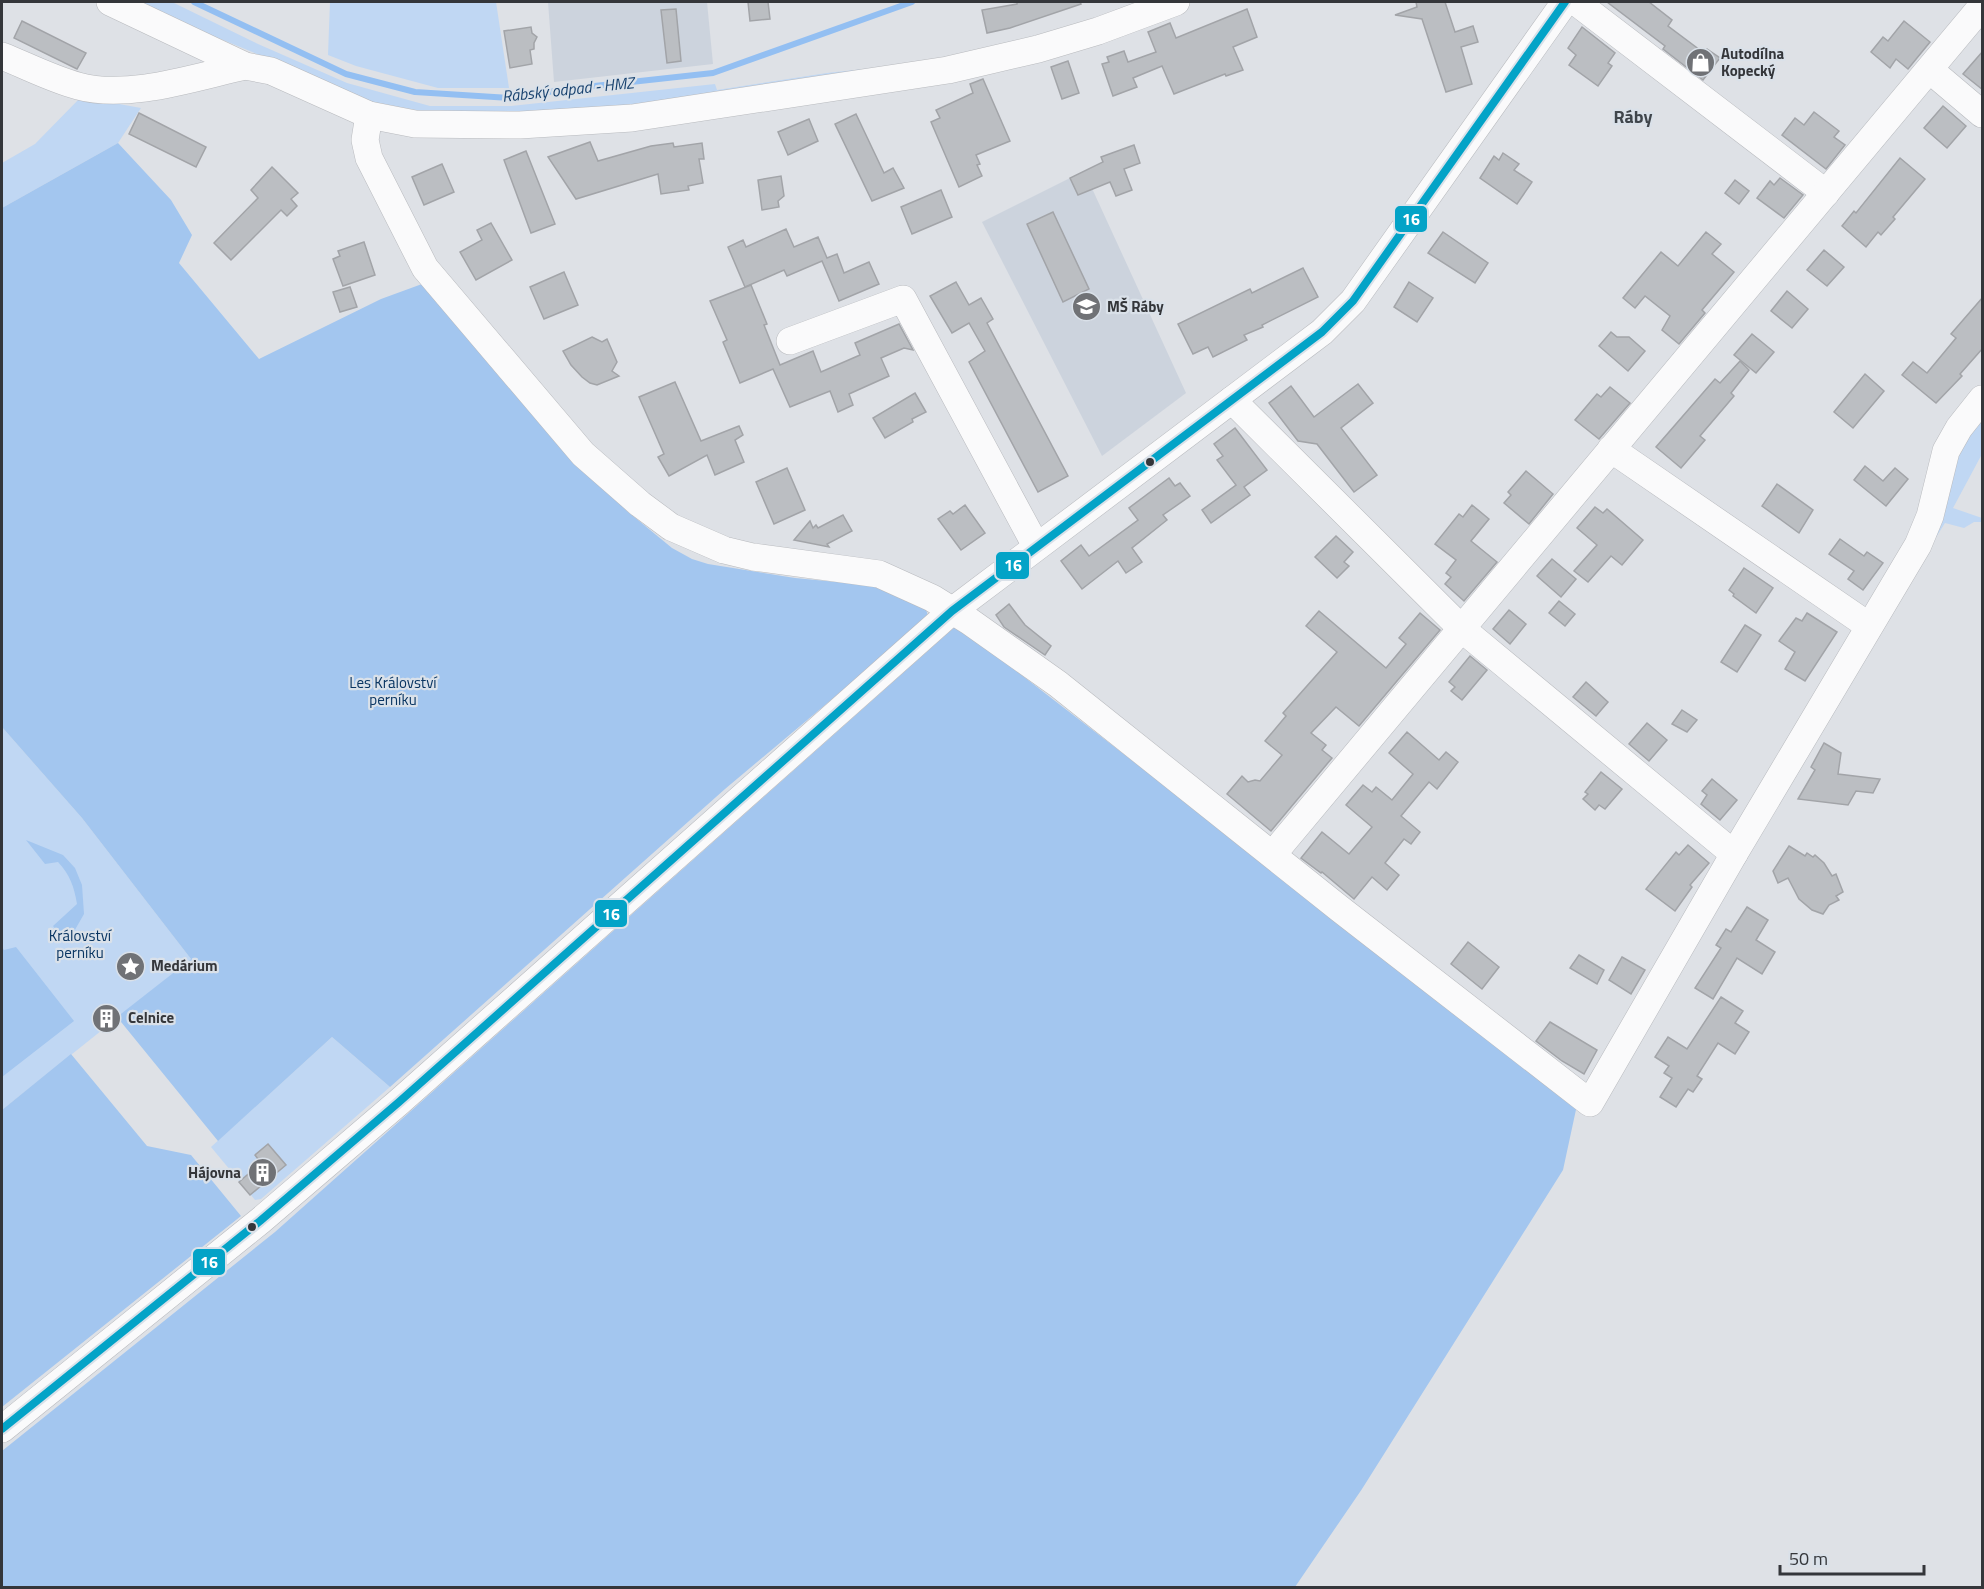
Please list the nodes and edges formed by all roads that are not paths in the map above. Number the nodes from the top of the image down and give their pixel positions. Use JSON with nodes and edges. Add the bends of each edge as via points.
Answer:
{"nodes":[{"id":1,"x":110,"y":2,"type":"edge"},
{"id":2,"x":1176,"y":2,"type":"edge"},
{"id":3,"x":1565,"y":2,"type":"edge"},
{"id":4,"x":1576,"y":2,"type":"edge"},
{"id":5,"x":1983,"y":6,"type":"edge"},
{"id":6,"x":2,"y":56,"type":"edge"},
{"id":7,"x":245,"y":66,"type":"junction"},
{"id":8,"x":1930,"y":70,"type":"junction"},
{"id":9,"x":1983,"y":114,"type":"edge"},
{"id":10,"x":369,"y":115,"type":"junction"},
{"id":11,"x":1826,"y":193,"type":"junction"},
{"id":12,"x":789,"y":341,"type":"dead end"},
{"id":13,"x":1983,"y":399,"type":"edge"},
{"id":14,"x":1232,"y":400,"type":"junction"},
{"id":15,"x":1611,"y":449,"type":"junction"},
{"id":16,"x":1036,"y":546,"type":"junction"},
{"id":17,"x":952,"y":611,"type":"junction"},
{"id":18,"x":1869,"y":626,"type":"junction"},
{"id":19,"x":1462,"y":629,"type":"junction"},
{"id":20,"x":1273,"y":854,"type":"junction"},
{"id":21,"x":1734,"y":854,"type":"junction"},
{"id":22,"x":2,"y":1429,"type":"edge"}],
"edges":[{"from":1,"to":7,"type":"street"},
{"from":2,"to":10,"type":"street","via":[[1048,46],[948,70],[632,118],[520,126],[415,124]]},
{"from":3,"to":14,"type":"street","via":[[1353,301],[1322,333]]},
{"from":4,"to":11,"type":"street"},
{"from":5,"to":8,"type":"street"},
{"from":6,"to":7,"type":"street","via":[[78,86],[106,91],[130,91]]},
{"from":7,"to":10,"type":"street","via":[[271,71]]},
{"from":8,"to":9,"type":"street"},
{"from":8,"to":11,"type":"street"},
{"from":10,"to":17,"type":"street","via":[[365,140],[369,158],[425,268],[583,454],[617,485],[671,527],[724,550],[879,574]]},
{"from":11,"to":15,"type":"street"},
{"from":12,"to":16,"type":"street","via":[[903,299]]},
{"from":13,"to":18,"type":"street","via":[[1946,451],[1930,516],[1918,545]]},
{"from":14,"to":16,"type":"street"},
{"from":14,"to":19,"type":"street"},
{"from":15,"to":18,"type":"street"},
{"from":15,"to":19,"type":"street"},
{"from":16,"to":17,"type":"street"},
{"from":17,"to":20,"type":"street","via":[[1058,684]]},
{"from":17,"to":22,"type":"street","via":[[399,1102],[260,1221]]},
{"from":18,"to":21,"type":"street"},
{"from":19,"to":20,"type":"street"},
{"from":19,"to":21,"type":"street"},
{"from":20,"to":21,"type":"street","via":[[1590,1103]]}]}
